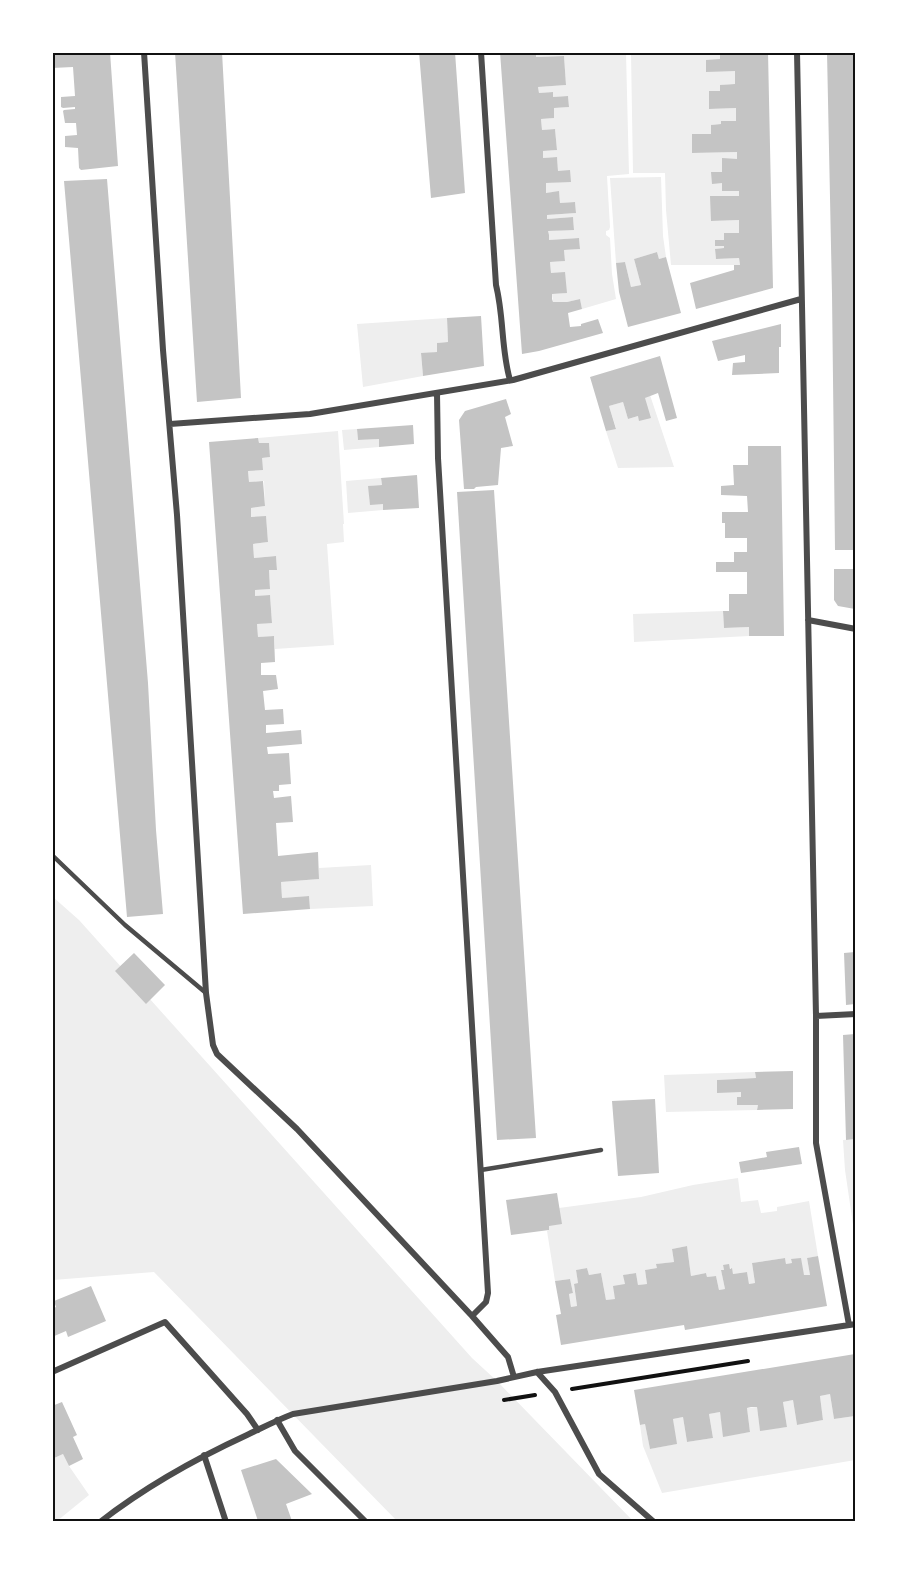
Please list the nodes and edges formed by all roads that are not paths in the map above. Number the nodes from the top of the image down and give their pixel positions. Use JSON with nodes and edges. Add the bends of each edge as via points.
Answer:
{"nodes":[{"id":1,"x":144,"y":52,"type":"edge"},
{"id":2,"x":481,"y":52,"type":"edge"},
{"id":3,"x":797,"y":52,"type":"edge"},
{"id":4,"x":801,"y":299,"type":"junction"},
{"id":5,"x":510,"y":380,"type":"junction"},
{"id":6,"x":437,"y":393,"type":"junction"},
{"id":7,"x":170,"y":423,"type":"junction"},
{"id":8,"x":808,"y":620,"type":"junction"},
{"id":9,"x":855,"y":629,"type":"edge"},
{"id":10,"x":52,"y":855,"type":"edge"},
{"id":11,"x":206,"y":993,"type":"junction"},
{"id":12,"x":855,"y":1014,"type":"edge"},
{"id":13,"x":816,"y":1016,"type":"junction"},
{"id":14,"x":601,"y":1150,"type":"dead end"},
{"id":15,"x":481,"y":1170,"type":"junction"},
{"id":16,"x":472,"y":1316,"type":"junction"},
{"id":17,"x":852,"y":1324,"type":"edge"},
{"id":18,"x":52,"y":1372,"type":"edge"},
{"id":19,"x":537,"y":1372,"type":"junction"},
{"id":20,"x":514,"y":1377,"type":"junction"},
{"id":21,"x":277,"y":1420,"type":"junction"},
{"id":22,"x":258,"y":1430,"type":"junction"},
{"id":23,"x":204,"y":1455,"type":"junction"},
{"id":24,"x":100,"y":1521,"type":"edge"},
{"id":25,"x":226,"y":1521,"type":"edge"},
{"id":26,"x":366,"y":1521,"type":"edge"},
{"id":27,"x":654,"y":1521,"type":"edge"}],
"edges":[{"from":1,"to":7,"type":"street"},
{"from":2,"to":5,"type":"street","via":[[496,285]]},
{"from":3,"to":4,"type":"street"},
{"from":4,"to":5,"type":"street"},
{"from":4,"to":8,"type":"street"},
{"from":5,"to":6,"type":"street"},
{"from":6,"to":7,"type":"street","via":[[309,414]]},
{"from":6,"to":15,"type":"street"},
{"from":7,"to":11,"type":"street"},
{"from":8,"to":9,"type":"street"},
{"from":8,"to":13,"type":"street"},
{"from":10,"to":11,"type":"lane","via":[[125,925]]},
{"from":11,"to":16,"type":"street","via":[[217,1054],[297,1129]]},
{"from":12,"to":13,"type":"street"},
{"from":13,"to":17,"type":"street","via":[[816,1143]]},
{"from":14,"to":15,"type":"lane"},
{"from":15,"to":16,"type":"street","via":[[488,1293],[486,1302]]},
{"from":16,"to":20,"type":"street","via":[[508,1357]]},
{"from":17,"to":19,"type":"street"},
{"from":18,"to":22,"type":"street","via":[[165,1322]]},
{"from":19,"to":20,"type":"street"},
{"from":19,"to":27,"type":"street","via":[[555,1392],[599,1474]]},
{"from":20,"to":21,"type":"street","via":[[293,1414]]},
{"from":21,"to":22,"type":"street"},
{"from":21,"to":26,"type":"street","via":[[296,1450]]},
{"from":22,"to":23,"type":"street"},
{"from":23,"to":24,"type":"street"},
{"from":23,"to":25,"type":"street"}]}
